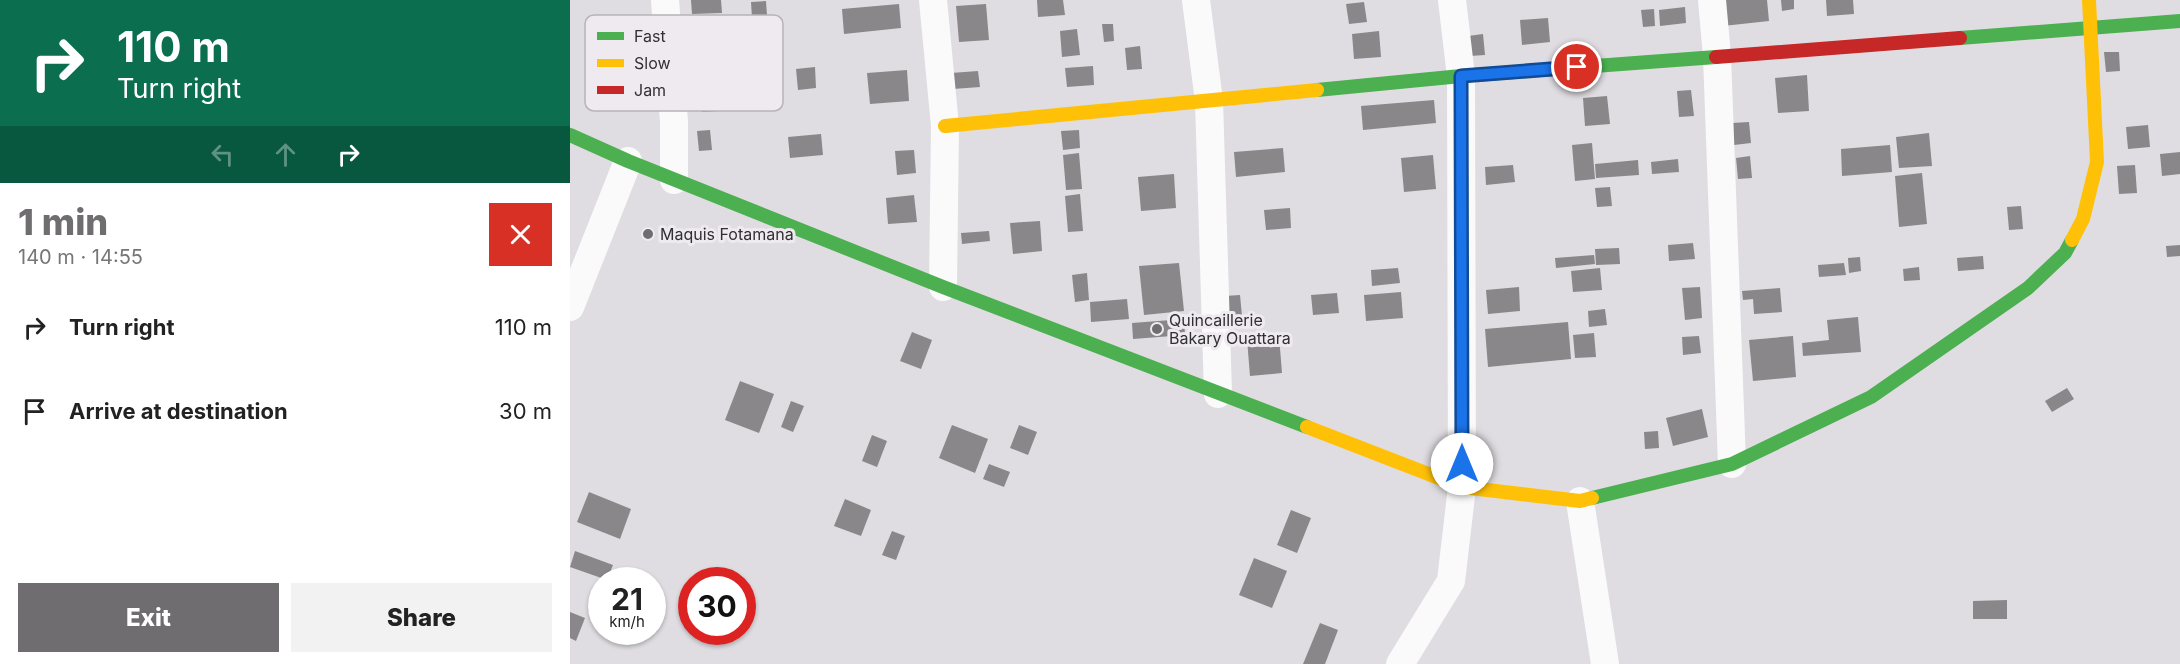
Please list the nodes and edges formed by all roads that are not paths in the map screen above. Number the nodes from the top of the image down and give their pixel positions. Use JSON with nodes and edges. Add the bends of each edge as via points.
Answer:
{"nodes":[{"id":1,"x":665,"y":0,"type":"edge"},
{"id":2,"x":933,"y":0,"type":"edge"},
{"id":3,"x":1196,"y":0,"type":"edge"},
{"id":4,"x":1452,"y":0,"type":"edge"},
{"id":5,"x":1712,"y":0,"type":"edge"},
{"id":6,"x":2089,"y":0,"type":"edge"},
{"id":7,"x":666,"y":15,"type":"edge"},
{"id":8,"x":2180,"y":21,"type":"edge"},
{"id":9,"x":2092,"y":28,"type":"junction"},
{"id":10,"x":1717,"y":56,"type":"junction"},
{"id":11,"x":1461,"y":76,"type":"junction"},
{"id":12,"x":1209,"y":101,"type":"junction"},
{"id":13,"x":673,"y":111,"type":"edge"},
{"id":14,"x":945,"y":126,"type":"junction"},
{"id":15,"x":570,"y":135,"type":"edge"},
{"id":16,"x":628,"y":161,"type":"junction"},
{"id":17,"x":674,"y":180,"type":"junction"},
{"id":18,"x":943,"y":287,"type":"junction"},
{"id":19,"x":570,"y":306,"type":"edge"},
{"id":20,"x":1218,"y":394,"type":"junction"},
{"id":21,"x":1732,"y":464,"type":"junction"},
{"id":22,"x":1462,"y":487,"type":"junction"},
{"id":23,"x":1580,"y":501,"type":"junction"},
{"id":24,"x":1400,"y":664,"type":"edge"},
{"id":25,"x":1605,"y":664,"type":"edge"}],
"edges":[{"from":1,"to":7,"type":"street"},
{"from":2,"to":14,"type":"street"},
{"from":3,"to":12,"type":"street"},
{"from":4,"to":11,"type":"street"},
{"from":5,"to":10,"type":"street"},
{"from":6,"to":9,"type":"street"},
{"from":8,"to":9,"type":"street"},
{"from":9,"to":10,"type":"street"},
{"from":9,"to":21,"type":"street","via":[[2097,162],[2083,219],[2065,253],[2028,288],[1871,397]]},
{"from":10,"to":11,"type":"street"},
{"from":10,"to":21,"type":"street"},
{"from":11,"to":12,"type":"street"},
{"from":11,"to":22,"type":"street"},
{"from":12,"to":14,"type":"street"},
{"from":12,"to":20,"type":"street"},
{"from":13,"to":17,"type":"street"},
{"from":14,"to":18,"type":"street"},
{"from":15,"to":16,"type":"street"},
{"from":16,"to":17,"type":"street"},
{"from":16,"to":19,"type":"street"},
{"from":17,"to":18,"type":"street"},
{"from":18,"to":20,"type":"street"},
{"from":20,"to":22,"type":"street"},
{"from":21,"to":23,"type":"street"},
{"from":22,"to":23,"type":"street"},
{"from":22,"to":24,"type":"street","via":[[1451,581]]},
{"from":23,"to":25,"type":"street"}]}
